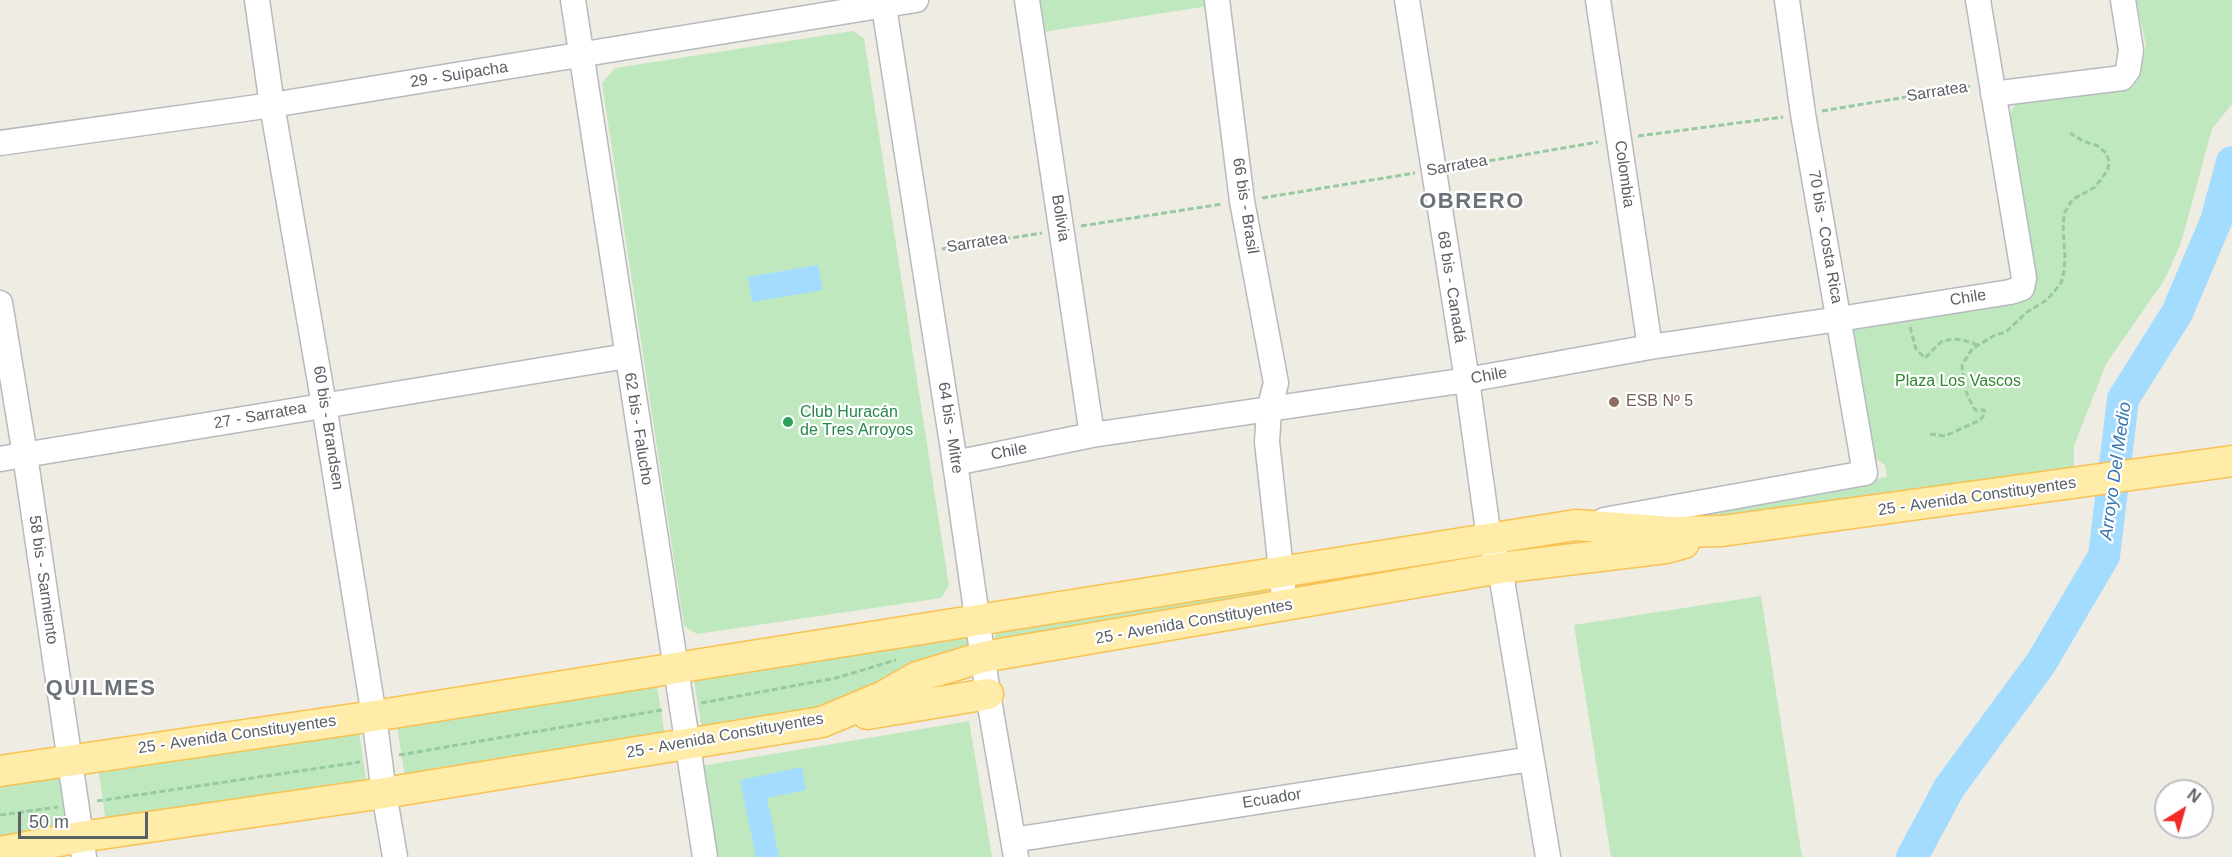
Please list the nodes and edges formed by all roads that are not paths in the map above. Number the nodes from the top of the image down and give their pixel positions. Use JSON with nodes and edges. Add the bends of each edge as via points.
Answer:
{"nodes":[{"id":1,"x":257,"y":0,"type":"edge"},
{"id":2,"x":573,"y":0,"type":"edge"},
{"id":3,"x":916,"y":0,"type":"edge"},
{"id":4,"x":1027,"y":0,"type":"edge"},
{"id":5,"x":1217,"y":0,"type":"edge"},
{"id":6,"x":1407,"y":0,"type":"edge"},
{"id":7,"x":1598,"y":0,"type":"edge"},
{"id":8,"x":1787,"y":0,"type":"edge"},
{"id":9,"x":1978,"y":0,"type":"edge"},
{"id":10,"x":2123,"y":0,"type":"edge"},
{"id":11,"x":884,"y":3,"type":"edge"},
{"id":12,"x":582,"y":54,"type":"junction"},
{"id":13,"x":1993,"y":89,"type":"junction"},
{"id":14,"x":272,"y":105,"type":"junction"},
{"id":15,"x":0,"y":143,"type":"edge"},
{"id":16,"x":0,"y":303,"type":"edge"},
{"id":17,"x":1839,"y":319,"type":"junction"},
{"id":18,"x":1650,"y":347,"type":"junction"},
{"id":19,"x":627,"y":356,"type":"junction"},
{"id":20,"x":1467,"y":380,"type":"junction"},
{"id":21,"x":324,"y":405,"type":"junction"},
{"id":22,"x":1269,"y":410,"type":"junction"},
{"id":23,"x":1092,"y":435,"type":"junction"},
{"id":24,"x":26,"y":455,"type":"junction"},
{"id":25,"x":0,"y":459,"type":"edge"},
{"id":26,"x":2232,"y":461,"type":"edge"},
{"id":27,"x":955,"y":463,"type":"junction"},
{"id":28,"x":1865,"y":473,"type":"joint"},
{"id":29,"x":1576,"y":525,"type":"junction"},
{"id":30,"x":1722,"y":531,"type":"junction"},
{"id":31,"x":1489,"y":538,"type":"junction"},
{"id":32,"x":1500,"y":568,"type":"junction"},
{"id":33,"x":1281,"y":570,"type":"junction"},
{"id":34,"x":1285,"y":606,"type":"junction"},
{"id":35,"x":978,"y":619,"type":"junction"},
{"id":36,"x":983,"y":657,"type":"junction"},
{"id":37,"x":675,"y":666,"type":"junction"},
{"id":38,"x":988,"y":694,"type":"junction"},
{"id":39,"x":374,"y":716,"type":"junction"},
{"id":40,"x":822,"y":722,"type":"junction"},
{"id":41,"x":687,"y":744,"type":"junction"},
{"id":42,"x":69,"y":759,"type":"junction"},
{"id":43,"x":1531,"y":759,"type":"junction"},
{"id":44,"x":0,"y":771,"type":"edge"},
{"id":45,"x":384,"y":793,"type":"junction"},
{"id":46,"x":82,"y":847,"type":"edge"},
{"id":47,"x":1014,"y":848,"type":"edge"},
{"id":48,"x":0,"y":852,"type":"edge"},
{"id":49,"x":395,"y":857,"type":"edge"},
{"id":50,"x":705,"y":857,"type":"edge"},
{"id":51,"x":1548,"y":857,"type":"edge"}],
"edges":[{"from":1,"to":14,"type":"street","name":"60 bis - Brandsen"},
{"from":2,"to":12,"type":"street","name":"62 bis - Falucho"},
{"from":3,"to":11,"type":"street","name":"29 - Suipacha"},
{"from":4,"to":23,"type":"street","name":"Bolivia"},
{"from":5,"to":22,"type":"street","name":"66 bis - Brasil","via":[[1242,201],[1276,383]]},
{"from":6,"to":20,"type":"street","name":"68 bis - Canadá"},
{"from":7,"to":18,"type":"street","name":"Colombia"},
{"from":8,"to":17,"type":"street","name":"70 bis - Costa Rica"},
{"from":9,"to":13,"type":"street"},
{"from":10,"to":13,"type":"street","name":"Sarratea","via":[[2131,50],[2128,70],[2122,78]]},
{"from":11,"to":12,"type":"street","name":"29 - Suipacha"},
{"from":11,"to":27,"type":"street","name":"64 bis - Mitre"},
{"from":12,"to":14,"type":"street","name":"29 - Suipacha"},
{"from":12,"to":19,"type":"street","name":"62 bis - Falucho"},
{"from":13,"to":17,"type":"street","name":"Chile","via":[[2024,278],[2022,288]]},
{"from":14,"to":15,"type":"street","name":"29 - Suipacha"},
{"from":14,"to":21,"type":"street","name":"60 bis - Brandsen"},
{"from":16,"to":24,"type":"street","name":"58 bis - Sarmiento"},
{"from":17,"to":18,"type":"street","name":"Chile"},
{"from":17,"to":28,"type":"street","name":"70 bis - Costa Rica"},
{"from":18,"to":20,"type":"street","name":"Chile"},
{"from":19,"to":21,"type":"street","name":"27 - Sarratea"},
{"from":19,"to":37,"type":"street","name":"62 bis - Falucho"},
{"from":20,"to":22,"type":"street","name":"Chile"},
{"from":20,"to":31,"type":"street","name":"68 bis - Canadá"},
{"from":21,"to":24,"type":"street","name":"27 - Sarratea"},
{"from":21,"to":39,"type":"street","name":"60 bis - Brandsen"},
{"from":22,"to":23,"type":"street","name":"Chile"},
{"from":22,"to":33,"type":"street","name":"66 bis - Brasil","via":[[1267,442]]},
{"from":23,"to":27,"type":"street","name":"Chile"},
{"from":24,"to":25,"type":"street","name":"27 - Sarratea"},
{"from":24,"to":42,"type":"street","name":"58 bis - Sarmiento"},
{"from":26,"to":30,"type":"main road","name":"25 - Avenida Constituyentes"},
{"from":27,"to":35,"type":"street","name":"64 bis - Mitre"},
{"from":28,"to":29,"type":"street","name":"25 - Avenida Constituyentes"},
{"from":29,"to":30,"type":"main road","name":"25 - Avenida Constituyentes","via":[[1673,532]]},
{"from":29,"to":31,"type":"main road","name":"25 - Avenida Constituyentes"},
{"from":30,"to":32,"type":"main road","name":"25 - Avenida Constituyentes","via":[[1666,548]]},
{"from":31,"to":32,"type":"street","name":"68 bis - Canadá"},
{"from":31,"to":33,"type":"main road","name":"25 - Avenida Constituyentes"},
{"from":32,"to":34,"type":"main road","name":"25 - Avenida Constituyentes"},
{"from":32,"to":43,"type":"street","name":"68 bis - Canadá"},
{"from":33,"to":34,"type":"street","name":"66 bis - Brasil"},
{"from":33,"to":35,"type":"main road","name":"25 - Avenida Constituyentes"},
{"from":34,"to":36,"type":"main road","name":"25 - Avenida Constituyentes"},
{"from":35,"to":36,"type":"street","name":"64 bis - Mitre"},
{"from":35,"to":37,"type":"main road","name":"25 - Avenida Constituyentes"},
{"from":36,"to":38,"type":"street","name":"64 bis - Mitre"},
{"from":36,"to":40,"type":"main road","name":"25 - Avenida Constituyentes","via":[[917,677],[884,696]]},
{"from":37,"to":39,"type":"main road","name":"25 - Avenida Constituyentes"},
{"from":37,"to":41,"type":"street","name":"62 bis - Falucho"},
{"from":38,"to":40,"type":"main road"},
{"from":38,"to":47,"type":"street","name":"64 bis - Mitre"},
{"from":39,"to":42,"type":"main road","name":"25 - Avenida Constituyentes"},
{"from":39,"to":45,"type":"street","name":"60 bis - Brandsen"},
{"from":40,"to":41,"type":"main road","name":"25 - Avenida Constituyentes"},
{"from":41,"to":45,"type":"main road","name":"25 - Avenida Constituyentes"},
{"from":41,"to":50,"type":"street","name":"62 bis - Falucho"},
{"from":42,"to":44,"type":"main road","name":"25 - Avenida Constituyentes"},
{"from":42,"to":46,"type":"street","name":"58 bis - Sarmiento"},
{"from":43,"to":47,"type":"street","name":"Ecuador"},
{"from":43,"to":51,"type":"street","name":"68 bis - Canadá"},
{"from":45,"to":46,"type":"main road","name":"25 - Avenida Constituyentes"},
{"from":45,"to":49,"type":"street","name":"60 bis - Brandsen"},
{"from":46,"to":48,"type":"main road","name":"25 - Avenida Constituyentes"}]}
